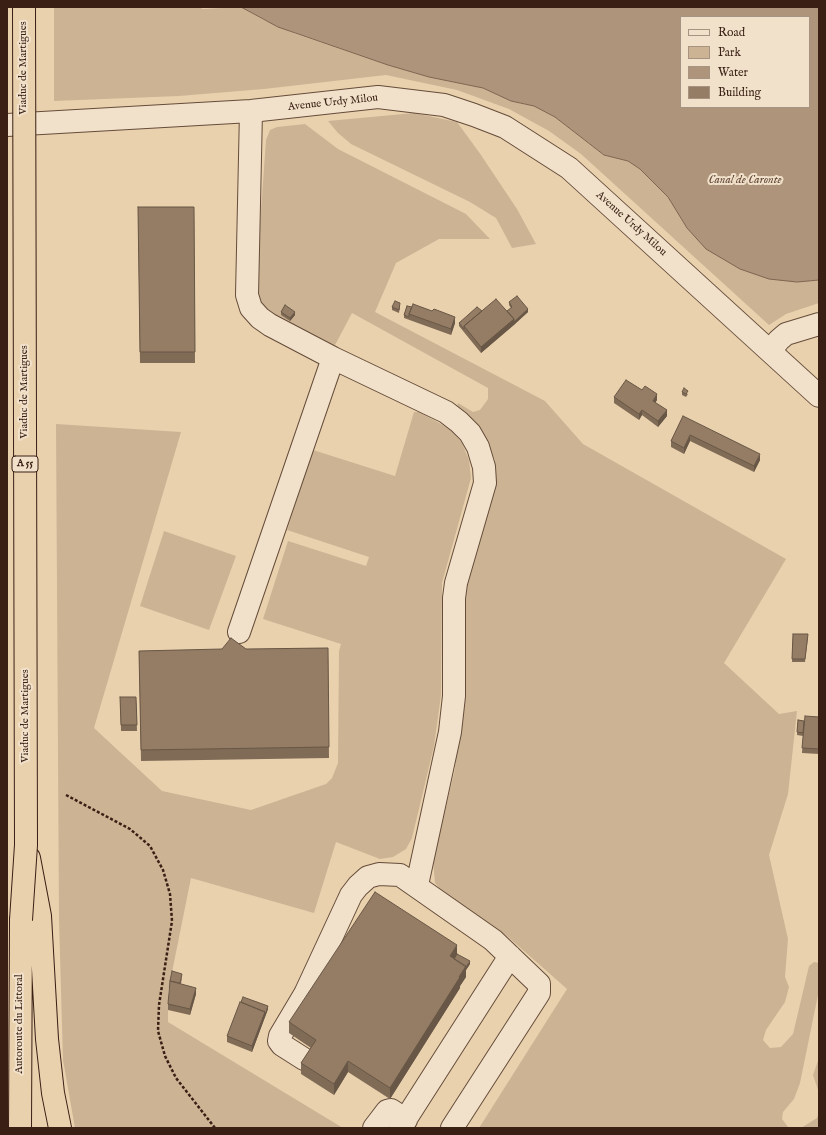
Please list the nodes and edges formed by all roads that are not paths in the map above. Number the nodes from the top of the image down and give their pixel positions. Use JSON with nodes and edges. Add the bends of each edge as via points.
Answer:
{"nodes":[{"id":1,"x":24,"y":7,"type":"edge"},
{"id":2,"x":251,"y":111,"type":"junction"},
{"id":3,"x":7,"y":125,"type":"edge"},
{"id":4,"x":819,"y":324,"type":"edge"},
{"id":5,"x":770,"y":351,"type":"junction"},
{"id":6,"x":333,"y":358,"type":"junction"},
{"id":7,"x":819,"y":396,"type":"edge"},
{"id":8,"x":239,"y":632,"type":"dead end"},
{"id":9,"x":417,"y":885,"type":"junction"},
{"id":10,"x":30,"y":918,"type":"junction"},
{"id":11,"x":510,"y":956,"type":"junction"},
{"id":12,"x":304,"y":1059,"type":"edge"},
{"id":13,"x":403,"y":1124,"type":"edge"},
{"id":14,"x":20,"y":1128,"type":"edge"},
{"id":15,"x":60,"y":1128,"type":"edge"},
{"id":16,"x":374,"y":1128,"type":"edge"},
{"id":17,"x":452,"y":1128,"type":"edge"}],
"edges":[{"from":1,"to":10,"type":"highway","name":"Viaduc de Martigues","number":"A 55","bridge":true,"via":[[26,845]]},
{"from":2,"to":3,"type":"street","name":"Avenue Urdy Milou"},
{"from":2,"to":5,"type":"street","name":"Avenue Urdy Milou","via":[[378,97],[444,105],[505,127],[569,168]]},
{"from":2,"to":6,"type":"street","via":[[248,295],[251,308],[270,325]]},
{"from":4,"to":5,"type":"street","via":[[786,334]]},
{"from":5,"to":7,"type":"street","name":"Avenue Urdy Milou"},
{"from":6,"to":8,"type":"street"},
{"from":6,"to":9,"type":"street","via":[[446,412],[460,422],[478,447],[484,467],[485,483],[456,583],[454,696],[450,732]]},
{"from":9,"to":11,"type":"street","via":[[493,940]]},
{"from":9,"to":12,"type":"street","via":[[400,875],[379,874],[368,877],[351,895],[305,994],[280,1036],[279,1041],[282,1045]]},
{"from":10,"to":14,"type":"highway","name":"Autoroute du Littoral","number":"A 55"},
{"from":10,"to":15,"type":"highway"},
{"from":11,"to":13,"type":"street"},
{"from":11,"to":17,"type":"street","via":[[539,984],[539,993]]},
{"from":13,"to":16,"type":"street","via":[[391,1110],[387,1110]]}]}
